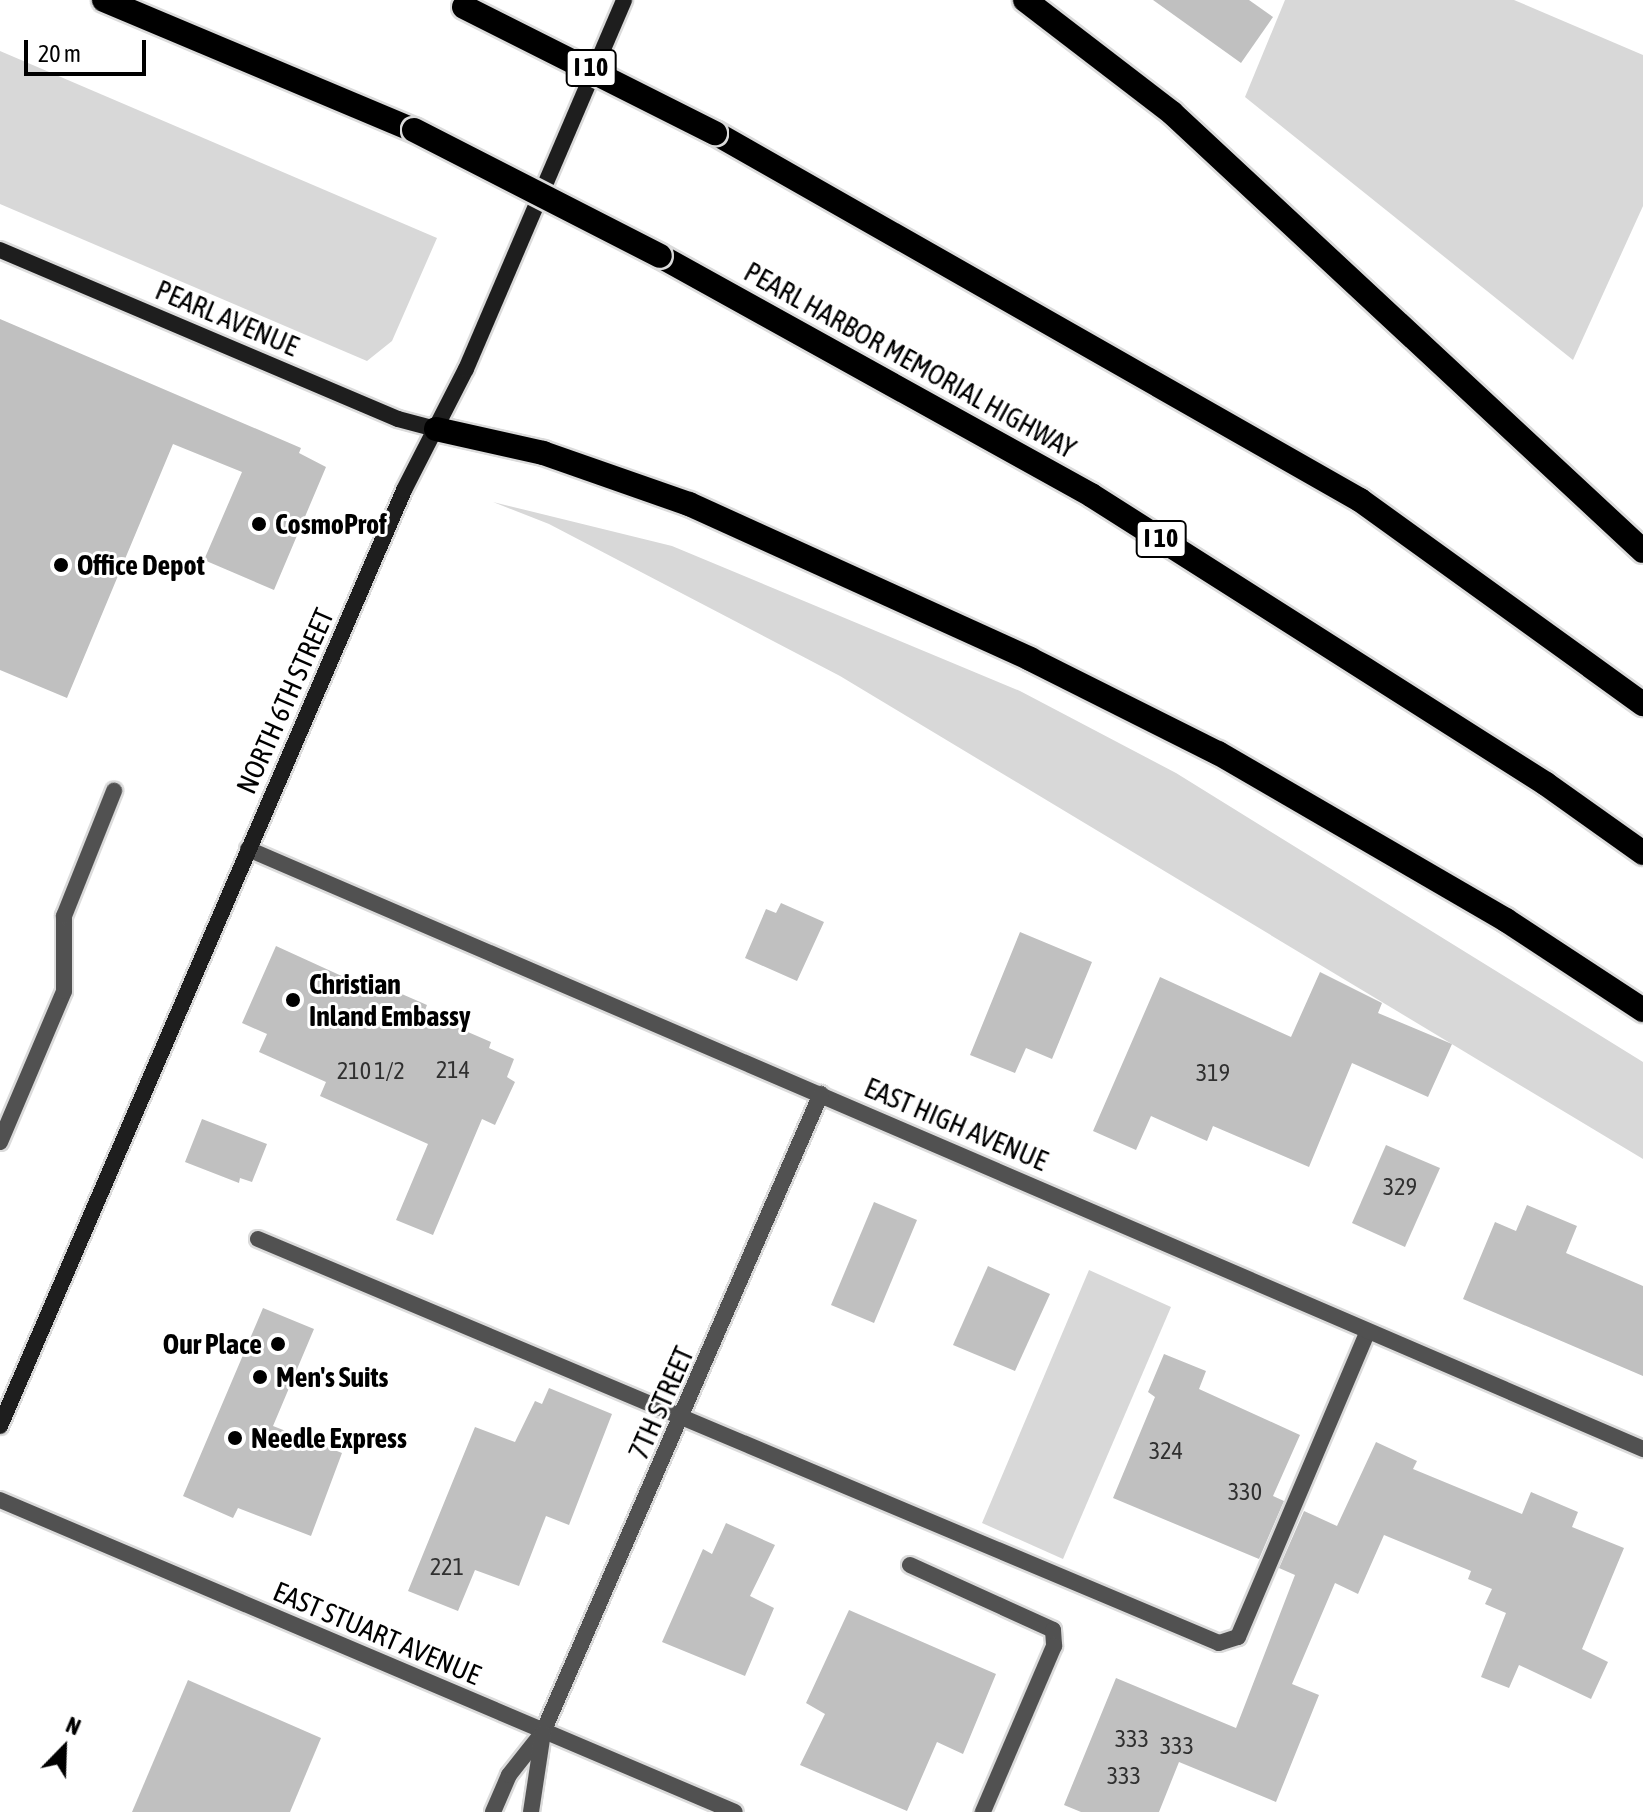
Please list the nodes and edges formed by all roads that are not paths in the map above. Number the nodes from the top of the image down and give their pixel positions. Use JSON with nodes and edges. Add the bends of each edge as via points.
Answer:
{"nodes":[{"id":1,"x":104,"y":0,"type":"edge"},
{"id":2,"x":624,"y":0,"type":"edge"},
{"id":3,"x":1025,"y":0,"type":"edge"},
{"id":4,"x":456,"y":4,"type":"edge"},
{"id":5,"x":0,"y":250,"type":"edge"},
{"id":6,"x":436,"y":429,"type":"junction"},
{"id":7,"x":1643,"y":551,"type":"edge"},
{"id":8,"x":1643,"y":704,"type":"edge"},
{"id":9,"x":114,"y":791,"type":"dead end"},
{"id":10,"x":248,"y":849,"type":"junction"},
{"id":11,"x":1643,"y":853,"type":"edge"},
{"id":12,"x":1643,"y":1010,"type":"edge"},
{"id":13,"x":821,"y":1094,"type":"junction"},
{"id":14,"x":0,"y":1142,"type":"edge"},
{"id":15,"x":258,"y":1239,"type":"dead end"},
{"id":16,"x":1368,"y":1331,"type":"junction"},
{"id":17,"x":685,"y":1414,"type":"junction"},
{"id":18,"x":0,"y":1426,"type":"edge"},
{"id":19,"x":1643,"y":1449,"type":"edge"},
{"id":20,"x":0,"y":1500,"type":"edge"},
{"id":21,"x":910,"y":1565,"type":"dead end"},
{"id":22,"x":543,"y":1732,"type":"junction"},
{"id":23,"x":493,"y":1812,"type":"edge"},
{"id":24,"x":531,"y":1812,"type":"edge"},
{"id":25,"x":735,"y":1812,"type":"edge"},
{"id":26,"x":983,"y":1812,"type":"edge"}],
"edges":[{"from":1,"to":11,"type":"highway","name":"PEARL HARBOR MEMORIAL HIGHWAY","number":"I 10","bridge":true,"via":[[414,130],[660,256],[1091,495],[1546,784]]},
{"from":2,"to":6,"type":"main road","name":"NORTH 6TH STREET"},
{"from":3,"to":7,"type":"highway","via":[[1172,113]]},
{"from":4,"to":8,"type":"highway","number":"I 10","bridge":true,"via":[[715,133],[1360,500]]},
{"from":5,"to":6,"type":"main road","name":"PEARL AVENUE","via":[[398,419]]},
{"from":6,"to":10,"type":"main road","name":"NORTH 6TH STREET","via":[[404,490]]},
{"from":6,"to":12,"type":"highway","via":[[543,453],[689,504],[1030,659],[1231,761],[1506,920]]},
{"from":9,"to":14,"type":"street","via":[[64,916],[64,991]]},
{"from":10,"to":13,"type":"street","name":"EAST HIGH AVENUE"},
{"from":10,"to":18,"type":"main road","name":"NORTH 6TH STREET"},
{"from":13,"to":16,"type":"street","name":"EAST HIGH AVENUE"},
{"from":13,"to":17,"type":"street","name":"7TH STREET"},
{"from":15,"to":17,"type":"street"},
{"from":16,"to":17,"type":"street","via":[[1238,1637],[1219,1643]]},
{"from":16,"to":19,"type":"street","name":"EAST HIGH AVENUE"},
{"from":17,"to":22,"type":"street","name":"7TH STREET"},
{"from":20,"to":22,"type":"street","name":"EAST STUART AVENUE"},
{"from":21,"to":26,"type":"street","via":[[1053,1630],[1054,1646]]},
{"from":22,"to":23,"type":"street","name":"7TH STREET","via":[[509,1775]]},
{"from":22,"to":24,"type":"street","name":"7TH STREET"},
{"from":22,"to":25,"type":"street","name":"EAST STUART AVENUE"}]}
